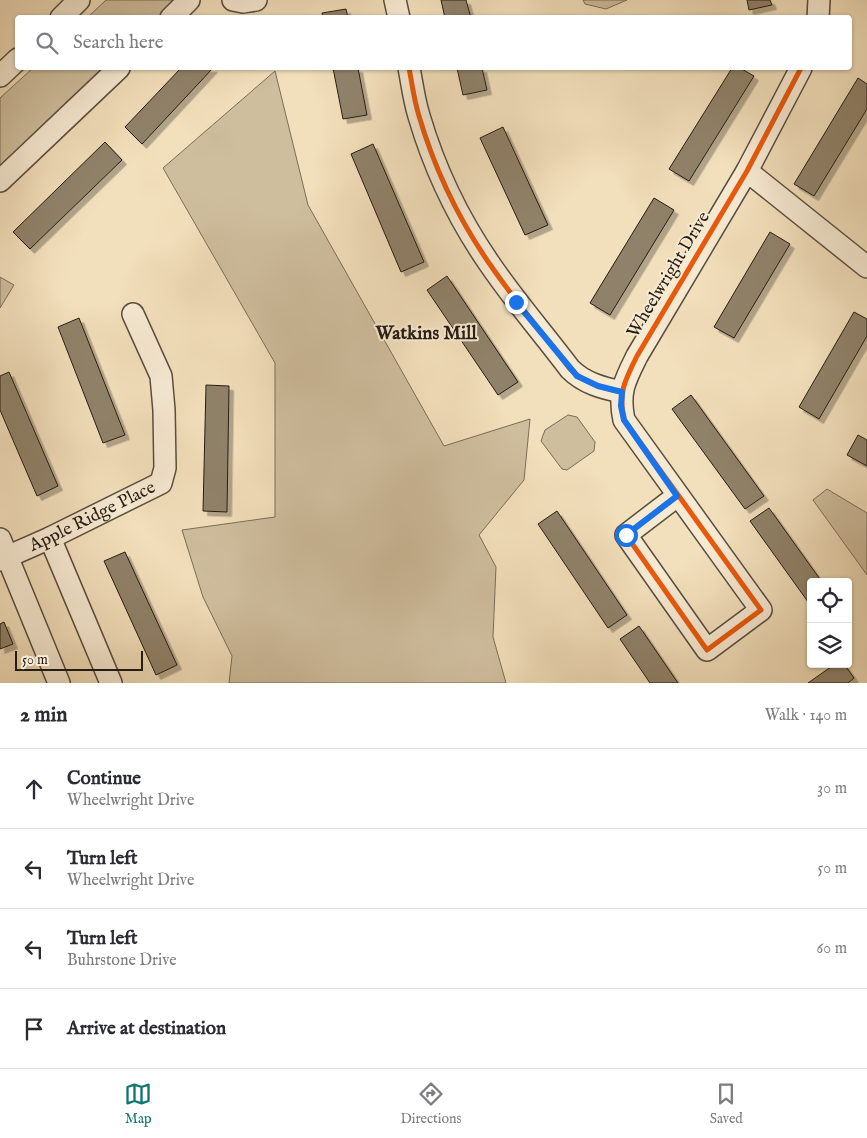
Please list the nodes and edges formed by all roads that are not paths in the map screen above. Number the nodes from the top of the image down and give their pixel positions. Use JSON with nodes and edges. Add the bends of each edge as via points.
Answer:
{"nodes":[{"id":1,"x":79,"y":0,"type":"edge"},
{"id":2,"x":189,"y":0,"type":"edge"},
{"id":3,"x":233,"y":0,"type":"edge"},
{"id":4,"x":256,"y":0,"type":"edge"},
{"id":5,"x":395,"y":0,"type":"edge"},
{"id":6,"x":819,"y":0,"type":"edge"},
{"id":7,"x":63,"y":15,"type":"edge"},
{"id":8,"x":174,"y":15,"type":"edge"},
{"id":9,"x":398,"y":15,"type":"edge"},
{"id":10,"x":818,"y":15,"type":"edge"},
{"id":11,"x":15,"y":62,"type":"edge"},
{"id":12,"x":117,"y":70,"type":"edge"},
{"id":13,"x":409,"y":70,"type":"edge"},
{"id":14,"x":800,"y":70,"type":"edge"},
{"id":15,"x":0,"y":76,"type":"edge"},
{"id":16,"x":747,"y":172,"type":"junction"},
{"id":17,"x":0,"y":181,"type":"edge"},
{"id":18,"x":867,"y":267,"type":"edge"},
{"id":19,"x":133,"y":314,"type":"dead end"},
{"id":20,"x":622,"y":392,"type":"junction"},
{"id":21,"x":677,"y":496,"type":"junction"},
{"id":22,"x":50,"y":538,"type":"junction"},
{"id":23,"x":2,"y":552,"type":"edge"},
{"id":24,"x":59,"y":683,"type":"edge"},
{"id":25,"x":112,"y":683,"type":"edge"}],
"edges":[{"from":1,"to":7,"type":"street"},
{"from":2,"to":8,"type":"street"},
{"from":3,"to":4,"type":"street"},
{"from":5,"to":9,"type":"street"},
{"from":6,"to":10,"type":"street"},
{"from":11,"to":15,"type":"street"},
{"from":12,"to":17,"type":"street"},
{"from":13,"to":20,"type":"street","via":[[418,114],[431,154],[461,218],[488,262],[516,302],[577,376]]},
{"from":14,"to":16,"type":"street","name":"Wheelwright Drive"},
{"from":16,"to":18,"type":"street"},
{"from":16,"to":20,"type":"street","name":"Wheelwright Drive","via":[[637,356]]},
{"from":19,"to":22,"type":"street","name":"Apple Ridge Place","via":[[161,376],[165,468],[161,483]]},
{"from":20,"to":21,"type":"street","name":"Wheelwright Drive","via":[[624,420]]},
{"from":21,"to":21,"type":"street","name":"Wheelwright Drive","via":[[761,610],[707,650],[626,535]]},
{"from":22,"to":23,"type":"street","name":"Apple Ridge Place"},
{"from":22,"to":25,"type":"street"},
{"from":23,"to":24,"type":"street"}]}
